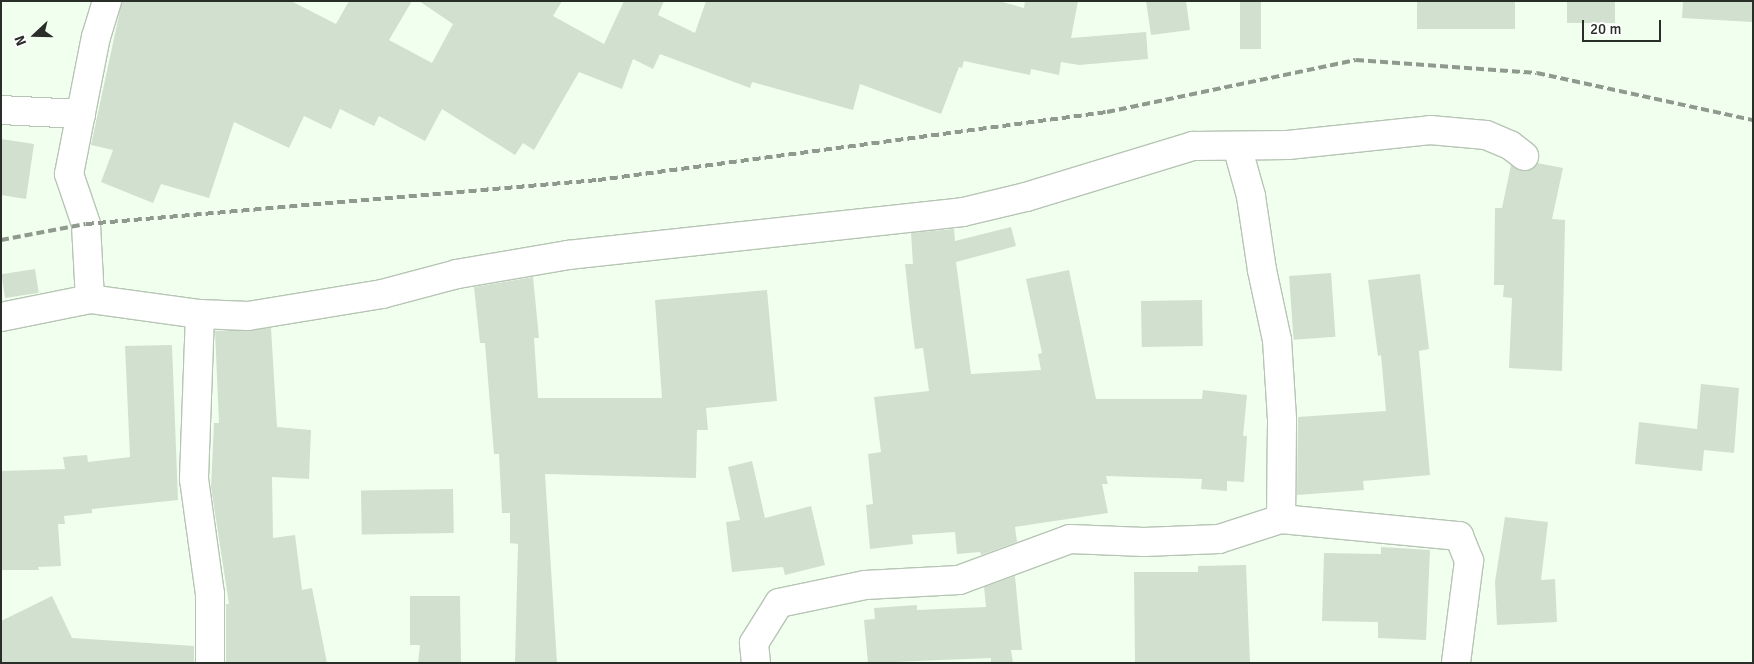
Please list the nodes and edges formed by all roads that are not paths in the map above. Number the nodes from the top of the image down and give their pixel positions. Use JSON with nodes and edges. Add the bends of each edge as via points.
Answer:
{"nodes":[{"id":1,"x":107,"y":1,"type":"edge"},
{"id":2,"x":1,"y":110,"type":"edge"},
{"id":3,"x":81,"y":114,"type":"junction"},
{"id":4,"x":1237,"y":146,"type":"junction"},
{"id":5,"x":1524,"y":156,"type":"dead end"},
{"id":6,"x":90,"y":299,"type":"junction"},
{"id":7,"x":200,"y":314,"type":"junction"},
{"id":8,"x":1,"y":317,"type":"edge"},
{"id":9,"x":1281,"y":519,"type":"junction"},
{"id":10,"x":210,"y":663,"type":"edge"},
{"id":11,"x":756,"y":663,"type":"edge"},
{"id":12,"x":1456,"y":663,"type":"edge"}],
"edges":[{"from":1,"to":3,"type":"street","via":[[96,37]]},
{"from":2,"to":3,"type":"street"},
{"from":3,"to":6,"type":"street","via":[[69,174],[86,224]]},
{"from":4,"to":5,"type":"street","via":[[1430,130],[1486,134],[1510,145]]},
{"from":4,"to":7,"type":"street","via":[[1193,146],[1026,198],[963,212],[568,256],[457,274],[382,294],[248,316]]},
{"from":4,"to":9,"type":"street","via":[[1251,196],[1277,340],[1282,418]]},
{"from":6,"to":7,"type":"street"},
{"from":6,"to":8,"type":"street"},
{"from":7,"to":10,"type":"street","via":[[194,479],[210,594]]},
{"from":9,"to":11,"type":"street","via":[[1219,539],[1144,542],[1070,539],[960,580],[865,585],[779,603],[754,643]]},
{"from":9,"to":12,"type":"street","via":[[1459,536],[1468,561]]}]}
